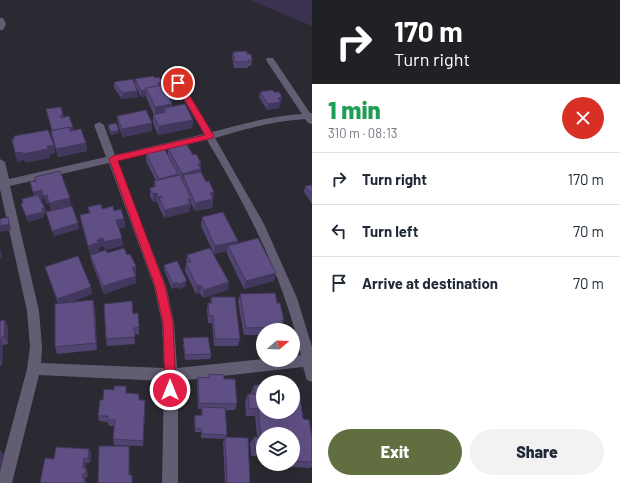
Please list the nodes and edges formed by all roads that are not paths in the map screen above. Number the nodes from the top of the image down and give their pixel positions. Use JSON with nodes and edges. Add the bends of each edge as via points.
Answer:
{"nodes":[{"id":1,"x":0,"y":20,"type":"edge"},
{"id":2,"x":0,"y":28,"type":"edge"},
{"id":3,"x":270,"y":60,"type":"dead end"},
{"id":4,"x":178,"y":83,"type":"dead end"},
{"id":5,"x":311,"y":119,"type":"edge"},
{"id":6,"x":99,"y":125,"type":"dead end"},
{"id":7,"x":210,"y":136,"type":"junction"},
{"id":8,"x":113,"y":159,"type":"junction"},
{"id":9,"x":0,"y":162,"type":"edge"},
{"id":10,"x":3,"y":185,"type":"edge"},
{"id":11,"x":309,"y":360,"type":"junction"},
{"id":12,"x":34,"y":369,"type":"junction"},
{"id":13,"x":170,"y":374,"type":"junction"},
{"id":14,"x":312,"y":376,"type":"edge"},
{"id":15,"x":4,"y":483,"type":"edge"},
{"id":16,"x":170,"y":483,"type":"edge"}],
"edges":[{"from":1,"to":2,"type":"street"},
{"from":3,"to":5,"type":"street"},
{"from":4,"to":7,"type":"street"},
{"from":5,"to":7,"type":"street","via":[[282,118]]},
{"from":6,"to":8,"type":"street"},
{"from":7,"to":8,"type":"street"},
{"from":7,"to":11,"type":"street","via":[[246,200],[282,273],[298,317]]},
{"from":8,"to":10,"type":"street"},
{"from":8,"to":13,"type":"street","via":[[160,286],[168,323]]},
{"from":9,"to":10,"type":"street"},
{"from":10,"to":12,"type":"street","via":[[33,311],[36,347]]},
{"from":11,"to":13,"type":"street"},
{"from":11,"to":14,"type":"street"},
{"from":12,"to":13,"type":"street"},
{"from":12,"to":15,"type":"street"},
{"from":13,"to":16,"type":"street"}]}
